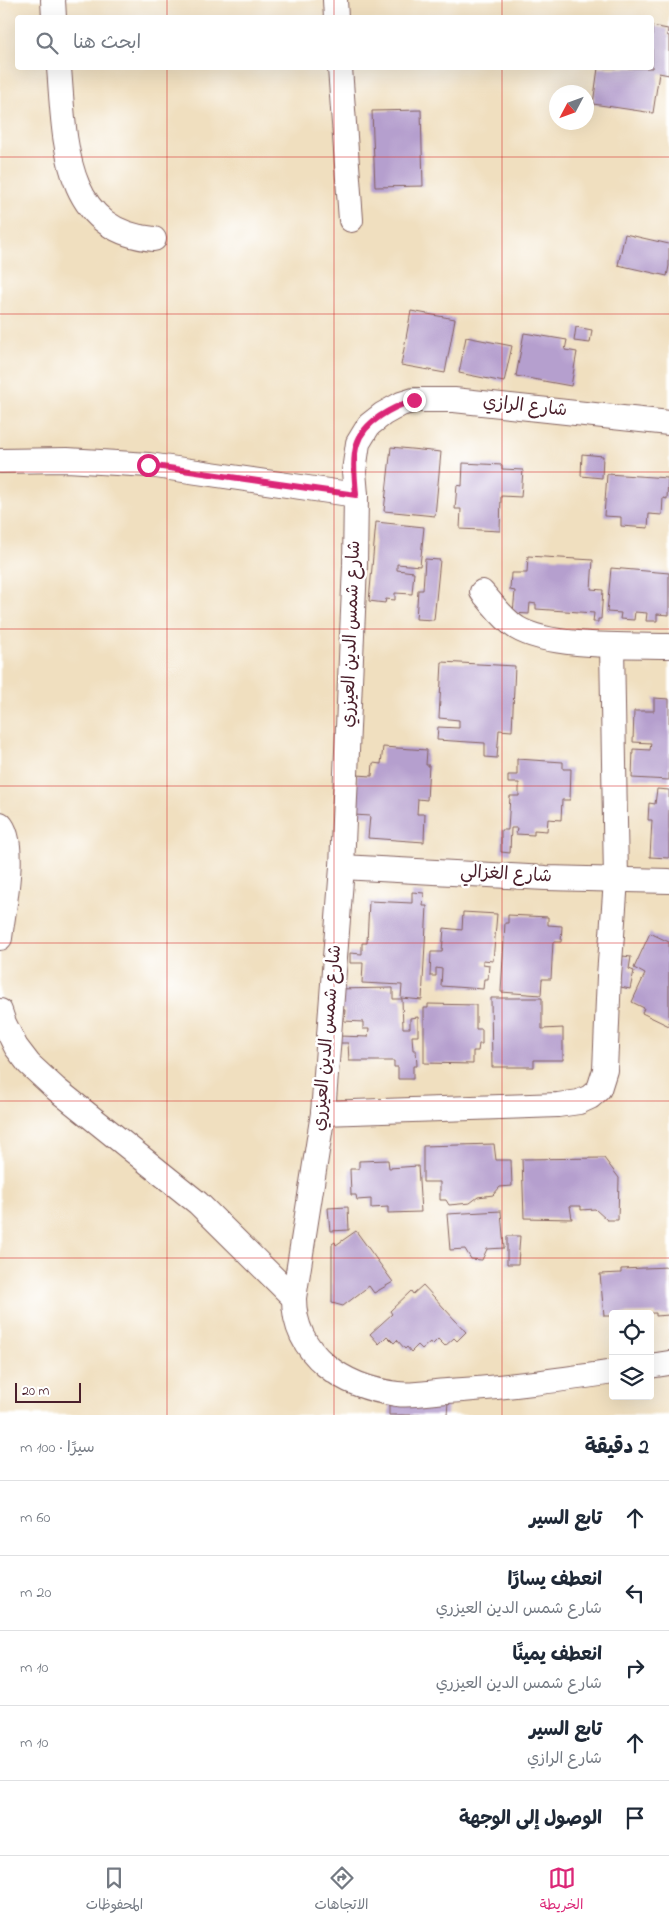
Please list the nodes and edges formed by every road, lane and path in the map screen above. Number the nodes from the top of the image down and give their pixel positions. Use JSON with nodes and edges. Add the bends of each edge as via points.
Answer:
{"nodes":[{"id":1,"x":52,"y":0,"type":"edge"},
{"id":2,"x":335,"y":0,"type":"edge"},
{"id":3,"x":54,"y":15,"type":"edge"},
{"id":4,"x":336,"y":15,"type":"edge"},
{"id":5,"x":59,"y":70,"type":"edge"},
{"id":6,"x":340,"y":70,"type":"edge"},
{"id":7,"x":351,"y":220,"type":"dead end"},
{"id":8,"x":154,"y":239,"type":"dead end"},
{"id":9,"x":383,"y":414,"type":"joint"},
{"id":10,"x":669,"y":423,"type":"edge"},
{"id":11,"x":0,"y":461,"type":"edge"},
{"id":12,"x":356,"y":495,"type":"junction"},
{"id":13,"x":482,"y":592,"type":"dead end"},
{"id":14,"x":612,"y":645,"type":"junction"},
{"id":15,"x":669,"y":646,"type":"edge"},
{"id":16,"x":0,"y":824,"type":"edge"},
{"id":17,"x":342,"y":867,"type":"junction"},
{"id":18,"x":616,"y":880,"type":"junction"},
{"id":19,"x":669,"y":881,"type":"edge"},
{"id":20,"x":0,"y":938,"type":"edge"},
{"id":21,"x":0,"y":1011,"type":"edge"},
{"id":22,"x":324,"y":1113,"type":"junction"},
{"id":23,"x":294,"y":1298,"type":"junction"},
{"id":24,"x":669,"y":1363,"type":"edge"},
{"id":25,"x":654,"y":1365,"type":"edge"},
{"id":26,"x":609,"y":1373,"type":"edge"}],
"edges":[{"from":1,"to":3,"type":"street"},
{"from":2,"to":4,"type":"street"},
{"from":5,"to":8,"type":"street","via":[[66,145],[81,195],[105,223],[139,238]]},
{"from":6,"to":7,"type":"street"},
{"from":9,"to":10,"type":"street","name":"شارع الرازي","via":[[414,400],[454,400]]},
{"from":9,"to":12,"type":"street","name":"شارع شمس الدين العيزري","via":[[369,425],[358,443],[354,472]]},
{"from":11,"to":12,"type":"street","via":[[67,460],[148,465]]},
{"from":12,"to":17,"type":"street","name":"شارع شمس الدين العيزري","via":[[356,565]]},
{"from":13,"to":14,"type":"street","via":[[508,621],[530,634]]},
{"from":14,"to":15,"type":"street"},
{"from":14,"to":18,"type":"street"},
{"from":16,"to":20,"type":"street","via":[[9,841],[10,858]]},
{"from":17,"to":18,"type":"street","name":"شارع الغزالي"},
{"from":17,"to":22,"type":"street","name":"شارع شمس الدين العيزري"},
{"from":18,"to":19,"type":"street","name":"شارع الغزالي"},
{"from":18,"to":22,"type":"street","via":[[605,1070],[599,1089],[590,1098],[558,1105]]},
{"from":21,"to":23,"type":"street","via":[[16,1047],[30,1064],[198,1203]]},
{"from":22,"to":23,"type":"street","name":"شارع شمس الدين العيزري"},
{"from":23,"to":26,"type":"street","name":"شارع شمس الدين العيزري","via":[[294,1315],[308,1347],[339,1376],[363,1387],[408,1394],[485,1389]]},
{"from":24,"to":25,"type":"street"}]}
